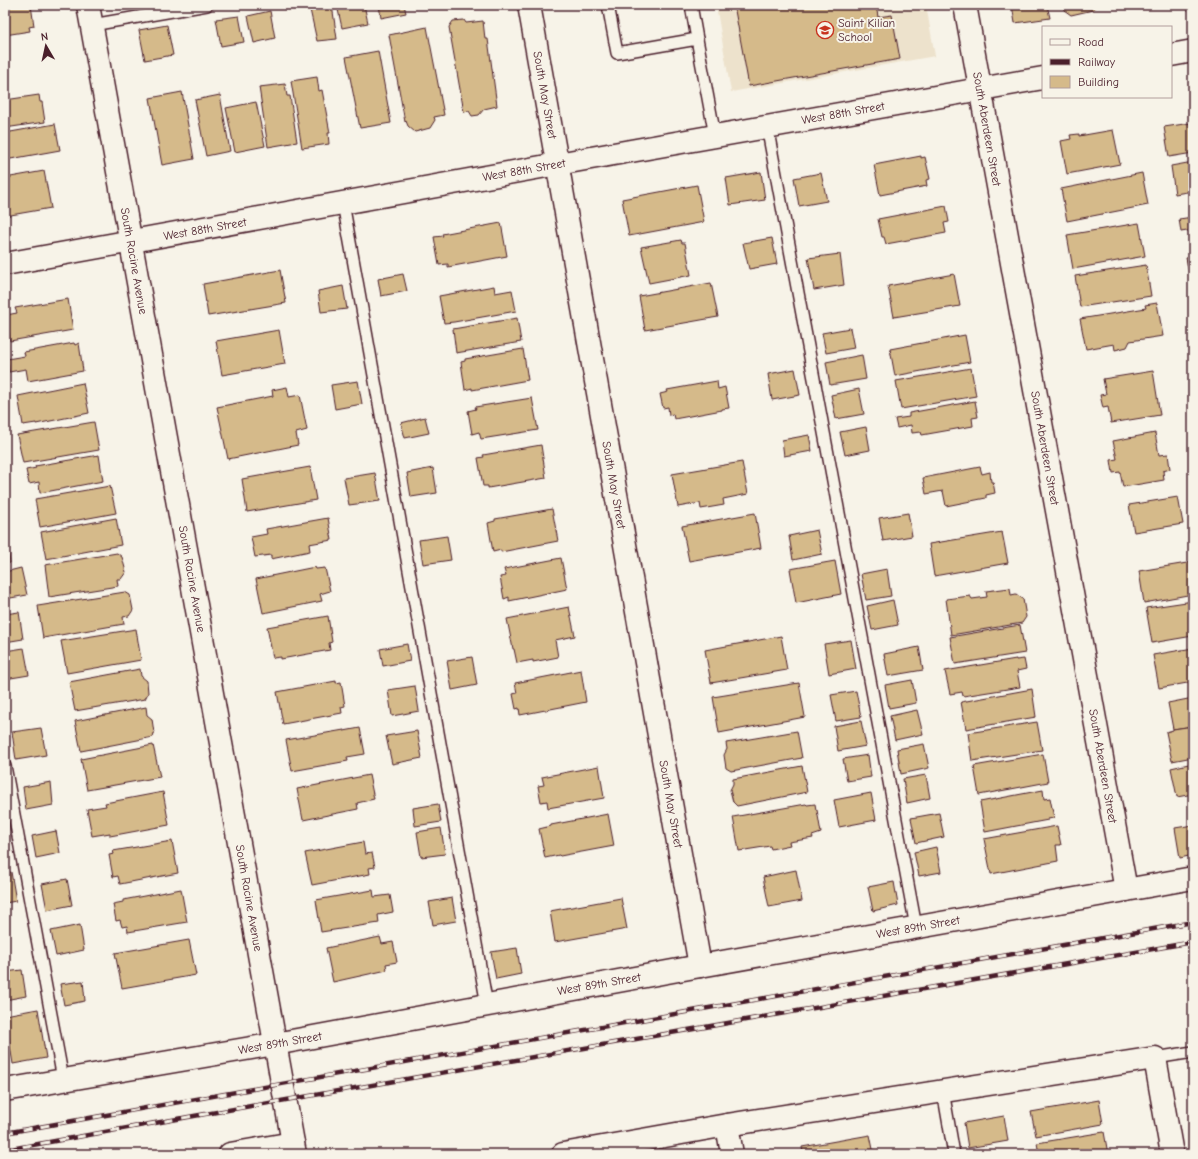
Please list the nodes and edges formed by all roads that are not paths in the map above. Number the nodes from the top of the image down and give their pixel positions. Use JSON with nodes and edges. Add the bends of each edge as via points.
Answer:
{"nodes":[{"id":1,"x":207,"y":5,"type":"edge"},
{"id":2,"x":529,"y":5,"type":"edge"},
{"id":3,"x":608,"y":5,"type":"edge"},
{"id":4,"x":691,"y":5,"type":"edge"},
{"id":5,"x":965,"y":5,"type":"edge"},
{"id":6,"x":90,"y":15,"type":"edge"},
{"id":7,"x":697,"y":39,"type":"junction"},
{"id":8,"x":1193,"y":51,"type":"edge"},
{"id":9,"x":1172,"y":55,"type":"edge"},
{"id":10,"x":1042,"y":78,"type":"edge"},
{"id":11,"x":980,"y":89,"type":"junction"},
{"id":12,"x":767,"y":126,"type":"junction"},
{"id":13,"x":715,"y":136,"type":"junction"},
{"id":14,"x":557,"y":164,"type":"junction"},
{"id":15,"x":343,"y":203,"type":"junction"},
{"id":16,"x":131,"y":242,"type":"junction"},
{"id":17,"x":5,"y":264,"type":"edge"},
{"id":18,"x":5,"y":766,"type":"edge"},
{"id":19,"x":1193,"y":878,"type":"edge"},
{"id":20,"x":1126,"y":890,"type":"junction"},
{"id":21,"x":916,"y":928,"type":"junction"},
{"id":22,"x":700,"y":966,"type":"junction"},
{"id":23,"x":487,"y":1005,"type":"junction"},
{"id":24,"x":275,"y":1044,"type":"junction"},
{"id":25,"x":1193,"y":1052,"type":"edge"},
{"id":26,"x":1155,"y":1058,"type":"junction"},
{"id":27,"x":63,"y":1079,"type":"junction"},
{"id":28,"x":5,"y":1090,"type":"edge"},
{"id":29,"x":943,"y":1091,"type":"junction"},
{"id":30,"x":727,"y":1125,"type":"junction"},
{"id":31,"x":294,"y":1148,"type":"edge"},
{"id":32,"x":230,"y":1154,"type":"edge"},
{"id":33,"x":563,"y":1154,"type":"edge"},
{"id":34,"x":732,"y":1154,"type":"edge"},
{"id":35,"x":954,"y":1154,"type":"edge"},
{"id":36,"x":1172,"y":1154,"type":"edge"}],
"edges":[{"from":1,"to":6,"type":"lane"},
{"from":2,"to":14,"type":"street","name":"South May Street"},
{"from":3,"to":7,"type":"lane","via":[[616,53]]},
{"from":4,"to":7,"type":"lane"},
{"from":5,"to":11,"type":"street","name":"South Aberdeen Street"},
{"from":6,"to":16,"type":"street","name":"South Racine Avenue"},
{"from":7,"to":13,"type":"lane"},
{"from":8,"to":9,"type":"street"},
{"from":10,"to":11,"type":"street","name":"West 88th Street"},
{"from":11,"to":12,"type":"street","name":"West 88th Street"},
{"from":11,"to":20,"type":"street","name":"South Aberdeen Street"},
{"from":12,"to":13,"type":"street","name":"West 88th Street"},
{"from":12,"to":21,"type":"lane"},
{"from":13,"to":14,"type":"street","name":"West 88th Street"},
{"from":14,"to":15,"type":"street","name":"West 88th Street"},
{"from":14,"to":22,"type":"street","name":"South May Street"},
{"from":15,"to":16,"type":"street","name":"West 88th Street"},
{"from":15,"to":23,"type":"lane"},
{"from":16,"to":17,"type":"street","name":"West 88th Street"},
{"from":16,"to":24,"type":"street","name":"South Racine Avenue"},
{"from":18,"to":27,"type":"lane"},
{"from":19,"to":20,"type":"street","name":"West 89th Street"},
{"from":20,"to":21,"type":"street","name":"West 89th Street"},
{"from":21,"to":22,"type":"street","name":"West 89th Street"},
{"from":22,"to":23,"type":"street","name":"West 89th Street"},
{"from":23,"to":24,"type":"street","name":"West 89th Street"},
{"from":24,"to":27,"type":"street","name":"West 89th Street"},
{"from":24,"to":31,"type":"street","name":"South Racine Avenue"},
{"from":25,"to":26,"type":"lane"},
{"from":26,"to":29,"type":"street"},
{"from":26,"to":36,"type":"street"},
{"from":27,"to":28,"type":"street","name":"West 89th Street"},
{"from":29,"to":30,"type":"street"},
{"from":29,"to":35,"type":"lane"},
{"from":30,"to":33,"type":"street"},
{"from":30,"to":34,"type":"street"},
{"from":31,"to":32,"type":"street"}]}
